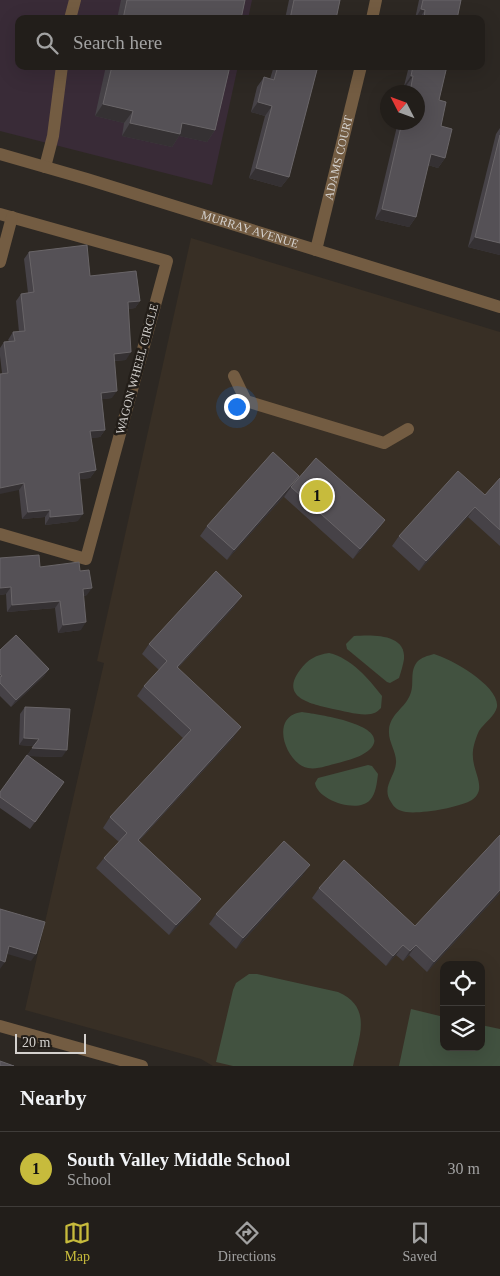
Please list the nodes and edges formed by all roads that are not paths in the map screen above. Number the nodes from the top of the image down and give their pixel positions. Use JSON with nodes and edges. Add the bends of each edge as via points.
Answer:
{"nodes":[{"id":1,"x":74,"y":0,"type":"edge"},
{"id":2,"x":376,"y":0,"type":"edge"},
{"id":3,"x":71,"y":15,"type":"edge"},
{"id":4,"x":373,"y":15,"type":"edge"},
{"id":5,"x":61,"y":70,"type":"edge"},
{"id":6,"x":360,"y":70,"type":"edge"},
{"id":7,"x":0,"y":154,"type":"edge"},
{"id":8,"x":45,"y":167,"type":"junction"},
{"id":9,"x":6,"y":216,"type":"edge"},
{"id":10,"x":316,"y":250,"type":"junction"},
{"id":11,"x":0,"y":262,"type":"edge"},
{"id":12,"x":500,"y":307,"type":"edge"},
{"id":13,"x":234,"y":376,"type":"dead end"},
{"id":14,"x":408,"y":429,"type":"dead end"},
{"id":15,"x":0,"y":534,"type":"edge"},
{"id":16,"x":0,"y":1026,"type":"edge"},
{"id":17,"x":142,"y":1066,"type":"edge"}],
"edges":[{"from":1,"to":3,"type":"street"},
{"from":2,"to":4,"type":"street"},
{"from":5,"to":8,"type":"street","via":[[53,136]]},
{"from":6,"to":10,"type":"street","name":"ADAMS COURT"},
{"from":7,"to":8,"type":"street","name":"MURRAY AVENUE"},
{"from":8,"to":10,"type":"street","name":"MURRAY AVENUE"},
{"from":9,"to":11,"type":"street"},
{"from":9,"to":15,"type":"street","name":"WAGON WHEEL CIRCLE","via":[[167,261],[86,559]]},
{"from":10,"to":12,"type":"street","name":"MURRAY AVENUE"},
{"from":13,"to":14,"type":"street","via":[[246,401],[384,443]]},
{"from":16,"to":17,"type":"street"}]}
